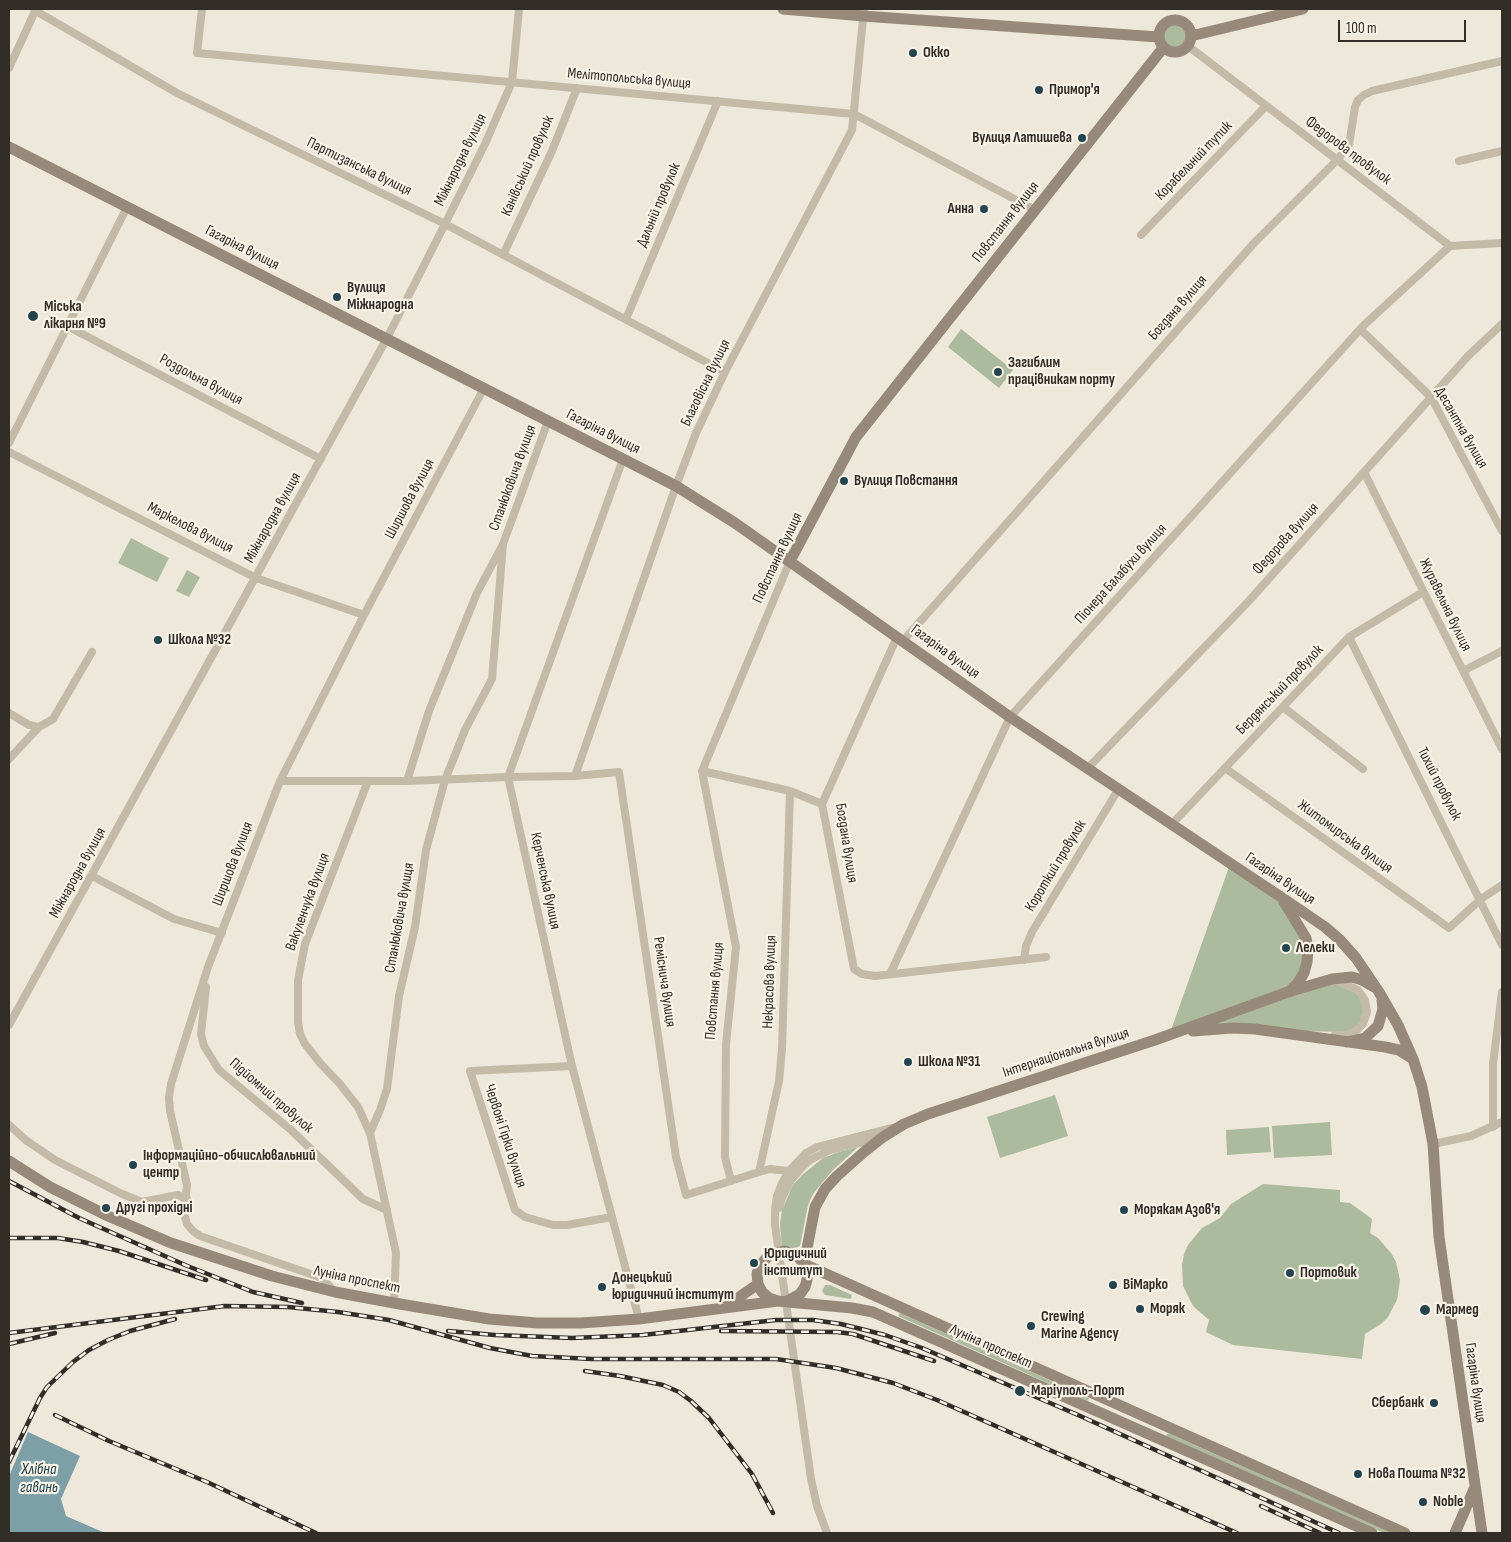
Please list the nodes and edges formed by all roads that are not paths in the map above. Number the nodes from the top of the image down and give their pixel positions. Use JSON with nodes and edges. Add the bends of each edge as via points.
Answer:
{"nodes":[{"id":1,"x":202,"y":9,"type":"edge"},
{"id":2,"x":519,"y":9,"type":"edge"},
{"id":3,"x":783,"y":9,"type":"edge"},
{"id":4,"x":1167,"y":9,"type":"edge"},
{"id":5,"x":1303,"y":9,"type":"edge"},
{"id":6,"x":36,"y":10,"type":"edge"},
{"id":7,"x":863,"y":12,"type":"edge"},
{"id":8,"x":1170,"y":20,"type":"junction"},
{"id":9,"x":1190,"y":41,"type":"junction"},
{"id":10,"x":1161,"y":42,"type":"junction"},
{"id":11,"x":1502,"y":61,"type":"edge"},
{"id":12,"x":9,"y":68,"type":"edge"},
{"id":13,"x":512,"y":82,"type":"junction"},
{"id":14,"x":577,"y":88,"type":"junction"},
{"id":15,"x":718,"y":101,"type":"junction"},
{"id":16,"x":1266,"y":106,"type":"junction"},
{"id":17,"x":854,"y":114,"type":"junction"},
{"id":18,"x":9,"y":147,"type":"edge"},
{"id":19,"x":1502,"y":151,"type":"edge"},
{"id":20,"x":1337,"y":160,"type":"junction"},
{"id":21,"x":1459,"y":161,"type":"dead end"},
{"id":22,"x":127,"y":207,"type":"junction"},
{"id":23,"x":1035,"y":210,"type":"junction"},
{"id":24,"x":445,"y":224,"type":"junction"},
{"id":25,"x":1141,"y":235,"type":"dead end"},
{"id":26,"x":1502,"y":243,"type":"edge"},
{"id":27,"x":1450,"y":246,"type":"junction"},
{"id":28,"x":503,"y":254,"type":"junction"},
{"id":29,"x":626,"y":320,"type":"junction"},
{"id":30,"x":1502,"y":324,"type":"edge"},
{"id":31,"x":67,"y":326,"type":"junction"},
{"id":32,"x":1360,"y":329,"type":"junction"},
{"id":33,"x":387,"y":338,"type":"junction"},
{"id":34,"x":725,"y":372,"type":"junction"},
{"id":35,"x":484,"y":388,"type":"junction"},
{"id":36,"x":1431,"y":397,"type":"junction"},
{"id":37,"x":548,"y":421,"type":"junction"},
{"id":38,"x":9,"y":442,"type":"edge"},
{"id":39,"x":9,"y":452,"type":"edge"},
{"id":40,"x":321,"y":459,"type":"junction"},
{"id":41,"x":623,"y":459,"type":"junction"},
{"id":42,"x":1364,"y":472,"type":"junction"},
{"id":43,"x":676,"y":486,"type":"junction"},
{"id":44,"x":1502,"y":531,"type":"edge"},
{"id":45,"x":503,"y":544,"type":"junction"},
{"id":46,"x":790,"y":561,"type":"junction"},
{"id":47,"x":256,"y":578,"type":"junction"},
{"id":48,"x":1423,"y":592,"type":"junction"},
{"id":49,"x":364,"y":615,"type":"junction"},
{"id":50,"x":1350,"y":637,"type":"junction"},
{"id":51,"x":900,"y":639,"type":"junction"},
{"id":52,"x":1502,"y":651,"type":"edge"},
{"id":53,"x":92,"y":652,"type":"dead end"},
{"id":54,"x":1463,"y":671,"type":"junction"},
{"id":55,"x":1283,"y":707,"type":"junction"},
{"id":56,"x":9,"y":713,"type":"edge"},
{"id":57,"x":1010,"y":717,"type":"junction"},
{"id":58,"x":39,"y":727,"type":"junction"},
{"id":59,"x":1502,"y":749,"type":"edge"},
{"id":60,"x":9,"y":759,"type":"edge"},
{"id":61,"x":1225,"y":768,"type":"junction"},
{"id":62,"x":1087,"y":769,"type":"junction"},
{"id":63,"x":1363,"y":769,"type":"dead end"},
{"id":64,"x":702,"y":770,"type":"junction"},
{"id":65,"x":575,"y":776,"type":"junction"},
{"id":66,"x":508,"y":777,"type":"junction"},
{"id":67,"x":446,"y":780,"type":"junction"},
{"id":68,"x":280,"y":781,"type":"junction"},
{"id":69,"x":368,"y":781,"type":"junction"},
{"id":70,"x":407,"y":782,"type":"junction"},
{"id":71,"x":1118,"y":790,"type":"junction"},
{"id":72,"x":790,"y":791,"type":"junction"},
{"id":73,"x":822,"y":804,"type":"junction"},
{"id":74,"x":1171,"y":825,"type":"junction"},
{"id":75,"x":92,"y":876,"type":"junction"},
{"id":76,"x":1502,"y":885,"type":"edge"},
{"id":77,"x":1281,"y":897,"type":"junction"},
{"id":78,"x":1481,"y":899,"type":"junction"},
{"id":79,"x":222,"y":933,"type":"junction"},
{"id":80,"x":1502,"y":945,"type":"edge"},
{"id":81,"x":1046,"y":957,"type":"dead end"},
{"id":82,"x":1024,"y":960,"type":"junction"},
{"id":83,"x":208,"y":967,"type":"junction"},
{"id":84,"x":890,"y":974,"type":"junction"},
{"id":85,"x":1332,"y":979,"type":"junction"},
{"id":86,"x":1288,"y":992,"type":"junction"},
{"id":87,"x":1379,"y":992,"type":"junction"},
{"id":88,"x":1502,"y":992,"type":"edge"},
{"id":89,"x":9,"y":1025,"type":"edge"},
{"id":90,"x":1295,"y":1035,"type":"junction"},
{"id":91,"x":1155,"y":1040,"type":"junction"},
{"id":92,"x":1347,"y":1042,"type":"junction"},
{"id":93,"x":1414,"y":1059,"type":"junction"},
{"id":94,"x":572,"y":1066,"type":"junction"},
{"id":95,"x":1502,"y":1122,"type":"edge"},
{"id":96,"x":904,"y":1124,"type":"junction"},
{"id":97,"x":9,"y":1125,"type":"edge"},
{"id":98,"x":1493,"y":1127,"type":"junction"},
{"id":99,"x":370,"y":1133,"type":"junction"},
{"id":100,"x":883,"y":1137,"type":"junction"},
{"id":101,"x":1433,"y":1144,"type":"junction"},
{"id":102,"x":9,"y":1161,"type":"edge"},
{"id":103,"x":789,"y":1171,"type":"junction"},
{"id":104,"x":759,"y":1172,"type":"junction"},
{"id":105,"x":731,"y":1180,"type":"junction"},
{"id":106,"x":186,"y":1199,"type":"junction"},
{"id":107,"x":387,"y":1210,"type":"junction"},
{"id":108,"x":612,"y":1217,"type":"junction"},
{"id":109,"x":775,"y":1225,"type":"junction"},
{"id":110,"x":808,"y":1244,"type":"junction"},
{"id":111,"x":792,"y":1253,"type":"junction"},
{"id":112,"x":804,"y":1264,"type":"junction"},
{"id":113,"x":758,"y":1284,"type":"junction"},
{"id":114,"x":335,"y":1292,"type":"junction"},
{"id":115,"x":782,"y":1301,"type":"junction"},
{"id":116,"x":394,"y":1303,"type":"junction"},
{"id":117,"x":723,"y":1308,"type":"junction"},
{"id":118,"x":639,"y":1319,"type":"junction"},
{"id":119,"x":1475,"y":1487,"type":"junction"},
{"id":120,"x":827,"y":1533,"type":"edge"},
{"id":121,"x":1372,"y":1533,"type":"edge"},
{"id":122,"x":1405,"y":1533,"type":"edge"},
{"id":123,"x":1455,"y":1533,"type":"edge"},
{"id":124,"x":1482,"y":1533,"type":"edge"}],
"edges":[{"from":1,"to":13,"type":"street","name":"Мелітопольська вулиця","via":[[197,53]]},
{"from":2,"to":13,"type":"street","name":"Міжнародна вулиця"},
{"from":3,"to":7,"type":"street"},
{"from":4,"to":8,"type":"street"},
{"from":5,"to":9,"type":"street"},
{"from":6,"to":12,"type":"street"},
{"from":6,"to":24,"type":"street","name":"Партизанська вулиця","via":[[177,93]]},
{"from":7,"to":10,"type":"street"},
{"from":7,"to":17,"type":"street","name":"Благовісна вулиця"},
{"from":8,"to":9,"type":"street","via":[[1187,24]]},
{"from":8,"to":10,"type":"street","via":[[1160,30]]},
{"from":9,"to":10,"type":"street","via":[[1176,53],[1169,52]]},
{"from":9,"to":16,"type":"street","name":"Федорова провулок"},
{"from":10,"to":23,"type":"street","name":"Повстання вулиця"},
{"from":11,"to":20,"type":"street","name":"Богдана вулиця","via":[[1364,94],[1358,100],[1349,145]]},
{"from":13,"to":14,"type":"street","name":"Мелітопольська вулиця"},
{"from":13,"to":24,"type":"street","name":"Міжнародна вулиця"},
{"from":14,"to":15,"type":"street","name":"Мелітопольська вулиця"},
{"from":14,"to":28,"type":"street","name":"Канівський провулок"},
{"from":15,"to":17,"type":"street","name":"Мелітопольська вулиця"},
{"from":15,"to":29,"type":"street","name":"Дальній провулок"},
{"from":16,"to":20,"type":"street","name":"Федорова провулок"},
{"from":16,"to":25,"type":"street","name":"Корабельний тупик"},
{"from":17,"to":23,"type":"street","name":"Мелітопольська вулиця"},
{"from":17,"to":34,"type":"street","name":"Благовісна вулиця","via":[[852,130]]},
{"from":18,"to":22,"type":"street","name":"Гагаріна вулиця"},
{"from":19,"to":21,"type":"street"},
{"from":20,"to":27,"type":"street","name":"Федорова провулок"},
{"from":20,"to":51,"type":"street","name":"Богдана вулиця","via":[[1254,243]]},
{"from":22,"to":31,"type":"street"},
{"from":22,"to":33,"type":"street","name":"Гагаріна вулиця"},
{"from":23,"to":46,"type":"street","name":"Повстання вулиця","via":[[856,437]]},
{"from":24,"to":28,"type":"street","name":"Партизанська вулиця"},
{"from":24,"to":33,"type":"street","name":"Міжнародна вулиця"},
{"from":26,"to":27,"type":"street"},
{"from":27,"to":32,"type":"street","name":"Піонера Балабухи вулиця"},
{"from":28,"to":29,"type":"street","name":"Партизанська вулиця"},
{"from":29,"to":34,"type":"street","name":"Партизанська вулиця"},
{"from":30,"to":36,"type":"street","name":"Федорова вулиця"},
{"from":31,"to":38,"type":"street"},
{"from":31,"to":40,"type":"street","name":"Роздольна вулиця"},
{"from":32,"to":36,"type":"street","name":"Десантна вулиця"},
{"from":32,"to":57,"type":"street","name":"Піонера Балабухи вулиця"},
{"from":33,"to":35,"type":"street","name":"Гагаріна вулиця"},
{"from":33,"to":40,"type":"street","name":"Міжнародна вулиця"},
{"from":34,"to":43,"type":"street","name":"Благовісна вулиця","via":[[696,433]]},
{"from":35,"to":37,"type":"street","name":"Гагаріна вулиця"},
{"from":35,"to":49,"type":"street","name":"Ширшова вулиця"},
{"from":36,"to":42,"type":"street","name":"Федорова вулиця"},
{"from":36,"to":44,"type":"street","name":"Десантна вулиця"},
{"from":37,"to":41,"type":"street","name":"Гагаріна вулиця"},
{"from":37,"to":45,"type":"street","name":"Станюковича вулиця"},
{"from":39,"to":47,"type":"street","name":"Маркелова вулиця"},
{"from":40,"to":47,"type":"street","name":"Міжнародна вулиця"},
{"from":41,"to":43,"type":"street","name":"Гагаріна вулиця"},
{"from":41,"to":66,"type":"street"},
{"from":42,"to":48,"type":"street","name":"Журавельна вулиця"},
{"from":42,"to":62,"type":"street","name":"Федорова вулиця","via":[[1247,603]]},
{"from":43,"to":46,"type":"street","name":"Гагаріна вулиця"},
{"from":43,"to":65,"type":"street","name":"Благовісна вулиця"},
{"from":45,"to":67,"type":"street","name":"Станюковича вулиця","via":[[492,679],[465,730]]},
{"from":45,"to":70,"type":"street","name":"Станюковича вулиця","via":[[477,593],[432,703]]},
{"from":46,"to":51,"type":"street","name":"Гагаріна вулиця"},
{"from":46,"to":64,"type":"street","name":"Повстання вулиця"},
{"from":47,"to":49,"type":"street","name":"Маркелова вулиця"},
{"from":47,"to":75,"type":"street","name":"Міжнародна вулиця"},
{"from":48,"to":50,"type":"street","name":"Бердянський провулок"},
{"from":48,"to":54,"type":"street","name":"Журавельна вулиця"},
{"from":49,"to":68,"type":"street","name":"Ширшова вулиця"},
{"from":50,"to":55,"type":"street","name":"Бердянський провулок"},
{"from":50,"to":78,"type":"street","name":"Тихий провулок"},
{"from":51,"to":57,"type":"street","name":"Гагаріна вулиця"},
{"from":51,"to":73,"type":"street","name":"Богдана вулиця"},
{"from":52,"to":54,"type":"street"},
{"from":53,"to":58,"type":"street","via":[[53,719]]},
{"from":54,"to":59,"type":"street","name":"Журавельна вулиця"},
{"from":55,"to":61,"type":"street","name":"Бердянський провулок"},
{"from":55,"to":63,"type":"street"},
{"from":56,"to":58,"type":"street"},
{"from":57,"to":62,"type":"street","name":"Гагаріна вулиця"},
{"from":57,"to":84,"type":"street","name":"Піонера Балабухи вулиця"},
{"from":58,"to":60,"type":"street"},
{"from":61,"to":74,"type":"street","name":"Бердянський провулок"},
{"from":61,"to":78,"type":"street","name":"Житомирська вулиця","via":[[1449,928]]},
{"from":62,"to":71,"type":"street","name":"Гагаріна вулиця"},
{"from":64,"to":72,"type":"street"},
{"from":64,"to":105,"type":"street","name":"Повстання вулиця","via":[[736,947],[726,1044],[725,1157]]},
{"from":65,"to":66,"type":"street"},
{"from":65,"to":105,"type":"street","name":"Реміснича вулиця","via":[[620,772],[676,1157],[686,1195]]},
{"from":66,"to":67,"type":"street"},
{"from":66,"to":94,"type":"street","name":"Керченська вулиця"},
{"from":67,"to":70,"type":"street"},
{"from":67,"to":99,"type":"street","name":"Станюковича вулиця","via":[[426,850],[415,927],[399,996],[387,1089]]},
{"from":68,"to":69,"type":"street"},
{"from":68,"to":79,"type":"street","name":"Ширшова вулиця"},
{"from":69,"to":70,"type":"street"},
{"from":69,"to":99,"type":"street","name":"Вакуленчука вулиця","via":[[305,944],[298,980],[298,1022],[305,1044],[358,1108]]},
{"from":71,"to":74,"type":"street","name":"Гагаріна вулиця"},
{"from":71,"to":82,"type":"street","name":"Короткий провулок","via":[[1032,932]]},
{"from":72,"to":73,"type":"street"},
{"from":72,"to":104,"type":"street","name":"Некрасова вулиця","via":[[782,1049],[779,1081]]},
{"from":73,"to":84,"type":"street","name":"Богдана вулиця","via":[[854,968],[862,974]]},
{"from":74,"to":77,"type":"street","name":"Гагаріна вулиця"},
{"from":75,"to":79,"type":"street","via":[[174,919]]},
{"from":75,"to":89,"type":"street","name":"Міжнародна вулиця"},
{"from":76,"to":78,"type":"street"},
{"from":77,"to":86,"type":"street","via":[[1306,938],[1308,950],[1304,973]]},
{"from":77,"to":87,"type":"street","name":"Гагаріна вулиця","via":[[1340,940]]},
{"from":78,"to":80,"type":"street","name":"Тихий провулок"},
{"from":79,"to":83,"type":"street","name":"Ширшова вулиця"},
{"from":81,"to":82,"type":"street"},
{"from":82,"to":84,"type":"street"},
{"from":83,"to":106,"type":"street","name":"Ширшова вулиця","via":[[169,1098],[187,1185]]},
{"from":83,"to":107,"type":"street","name":"Підйомний провулок","via":[[201,1034],[204,1046],[219,1070],[291,1130],[363,1199]]},
{"from":85,"to":86,"type":"street"},
{"from":85,"to":87,"type":"street","via":[[1352,977]]},
{"from":85,"to":90,"type":"street","via":[[1353,987],[1366,1000],[1363,1024],[1349,1034]]},
{"from":86,"to":91,"type":"street"},
{"from":87,"to":92,"type":"street","via":[[1383,1009],[1378,1026],[1365,1038]]},
{"from":87,"to":93,"type":"street","name":"Гагаріна вулиця"},
{"from":88,"to":98,"type":"street","via":[[1495,1044]]},
{"from":90,"to":91,"type":"street","via":[[1232,1028],[1206,1029]]},
{"from":90,"to":92,"type":"street"},
{"from":91,"to":96,"type":"street","name":"Інтернаціональна вулиця"},
{"from":92,"to":93,"type":"street","via":[[1392,1048]]},
{"from":93,"to":101,"type":"street","name":"Гагаріна вулиця"},
{"from":94,"to":108,"type":"street","name":"Керченська вулиця"},
{"from":94,"to":108,"type":"street","name":"Червоні Гірки вулиця","via":[[470,1071],[515,1210],[525,1217],[553,1225]]},
{"from":95,"to":98,"type":"street"},
{"from":96,"to":100,"type":"street","name":"Інтернаціональна вулиця"},
{"from":96,"to":103,"type":"street","via":[[817,1147],[806,1153]]},
{"from":97,"to":106,"type":"street","via":[[56,1160],[127,1196],[142,1202],[178,1195]]},
{"from":98,"to":101,"type":"street"},
{"from":99,"to":107,"type":"street"},
{"from":100,"to":109,"type":"street","via":[[830,1150],[810,1160],[788,1186]]},
{"from":100,"to":110,"type":"street","name":"Інтернаціональна вулиця","via":[[850,1163],[825,1189],[815,1207]]},
{"from":101,"to":119,"type":"street","name":"Гагаріна вулиця","via":[[1439,1237]]},
{"from":102,"to":114,"type":"street","name":"Луніна проспект","via":[[50,1187],[103,1214],[171,1243],[272,1276]]},
{"from":103,"to":104,"type":"street"},
{"from":103,"to":109,"type":"street","via":[[777,1196]]},
{"from":104,"to":105,"type":"street"},
{"from":106,"to":114,"type":"street","name":"Ширшова вулиця","via":[[185,1219],[192,1231],[200,1236],[322,1278]]},
{"from":107,"to":116,"type":"street","via":[[396,1253]]},
{"from":108,"to":118,"type":"street","name":"Керченська вулиця"},
{"from":109,"to":120,"type":"street","via":[[811,1479]]},
{"from":110,"to":111,"type":"street"},
{"from":110,"to":112,"type":"street","name":"Інтернаціональна вулиця"},
{"from":111,"to":112,"type":"street"},
{"from":111,"to":113,"type":"street","via":[[776,1252],[763,1260],[757,1274]]},
{"from":112,"to":115,"type":"street","via":[[807,1272],[805,1287],[800,1294]]},
{"from":112,"to":122,"type":"street","name":"Луніна проспект"},
{"from":113,"to":115,"type":"street","via":[[769,1298]]},
{"from":113,"to":117,"type":"street","name":"Луніна проспект"},
{"from":114,"to":116,"type":"street","name":"Луніна проспект"},
{"from":115,"to":117,"type":"street","name":"Луніна проспект"},
{"from":115,"to":121,"type":"street","name":"Луніна проспект","via":[[863,1309],[883,1315]]},
{"from":116,"to":118,"type":"street","name":"Луніна проспект","via":[[537,1323]]},
{"from":117,"to":118,"type":"street","name":"Луніна проспект"},
{"from":119,"to":123,"type":"street"},
{"from":119,"to":124,"type":"street","name":"Гагаріна вулиця"}]}
